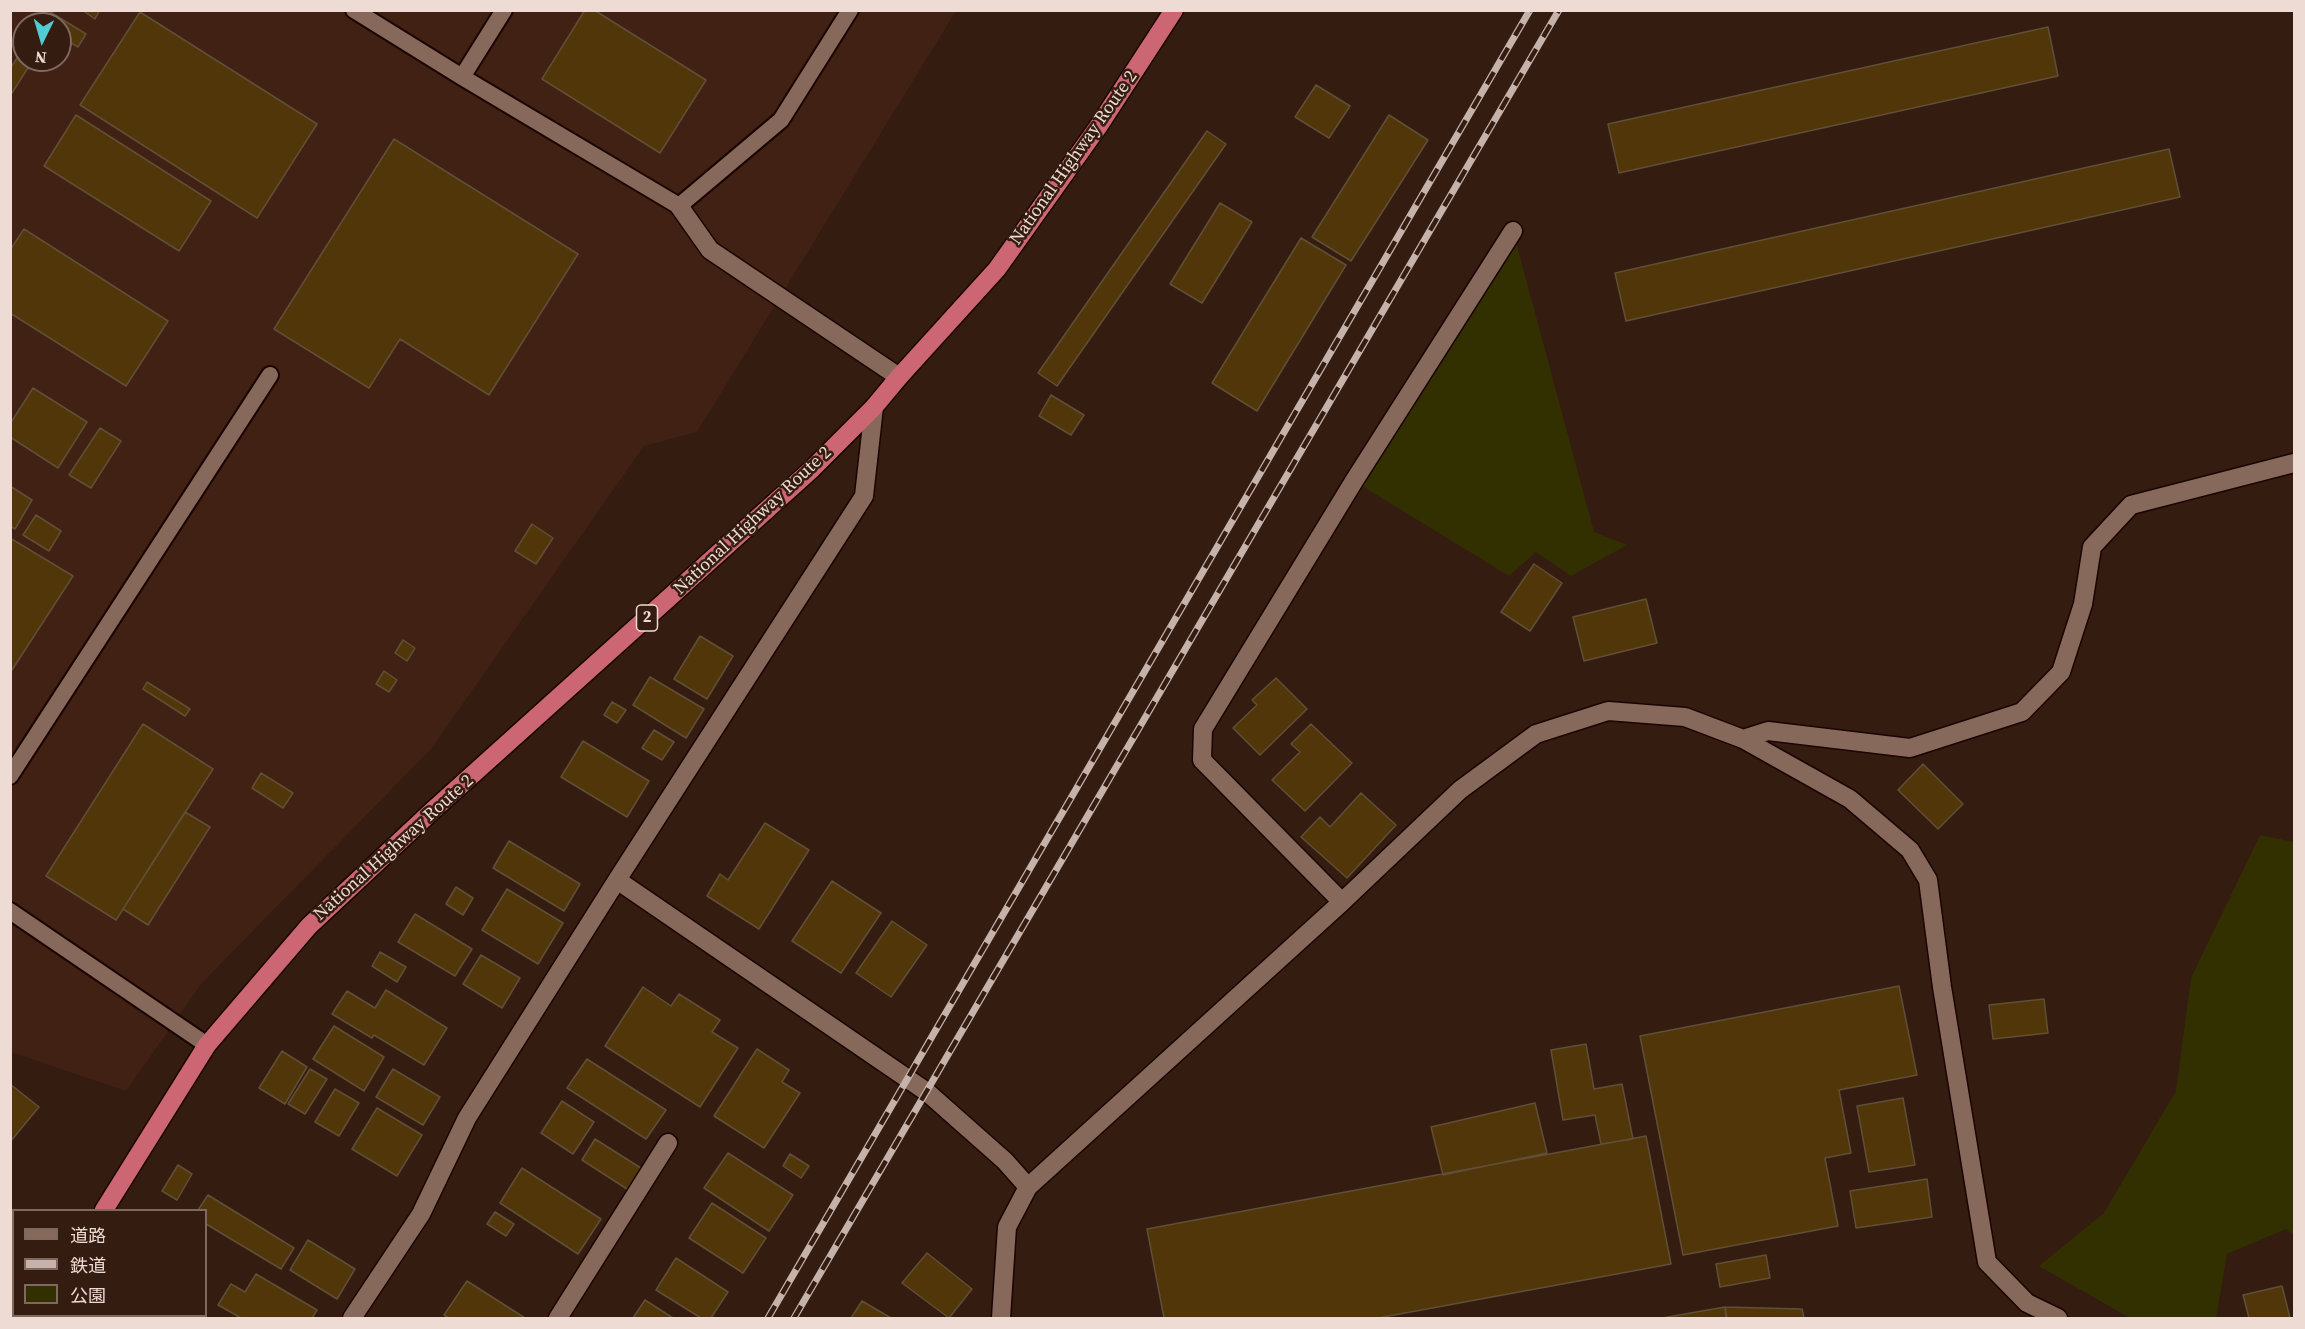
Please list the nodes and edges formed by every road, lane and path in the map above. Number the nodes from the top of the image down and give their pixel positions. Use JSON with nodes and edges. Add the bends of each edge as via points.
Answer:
{"nodes":[{"id":1,"x":354,"y":10,"type":"edge"},
{"id":2,"x":504,"y":10,"type":"edge"},
{"id":3,"x":850,"y":10,"type":"edge"},
{"id":4,"x":1174,"y":10,"type":"edge"},
{"id":5,"x":462,"y":77,"type":"junction"},
{"id":6,"x":679,"y":206,"type":"junction"},
{"id":7,"x":1513,"y":231,"type":"dead end"},
{"id":8,"x":270,"y":375,"type":"dead end"},
{"id":9,"x":899,"y":377,"type":"junction"},
{"id":10,"x":874,"y":407,"type":"junction"},
{"id":11,"x":2295,"y":463,"type":"edge"},
{"id":12,"x":1743,"y":739,"type":"junction"},
{"id":13,"x":10,"y":776,"type":"edge"},
{"id":14,"x":617,"y":880,"type":"junction"},
{"id":15,"x":1342,"y":902,"type":"junction"},
{"id":16,"x":10,"y":911,"type":"edge"},
{"id":17,"x":207,"y":1045,"type":"junction"},
{"id":18,"x":668,"y":1143,"type":"dead end"},
{"id":19,"x":1028,"y":1187,"type":"junction"},
{"id":20,"x":105,"y":1209,"type":"edge"},
{"id":21,"x":352,"y":1318,"type":"edge"},
{"id":22,"x":558,"y":1318,"type":"edge"},
{"id":23,"x":1001,"y":1318,"type":"edge"},
{"id":24,"x":2058,"y":1318,"type":"edge"}],
"edges":[{"from":1,"to":5,"type":"lane"},
{"from":2,"to":5,"type":"lane"},
{"from":3,"to":6,"type":"lane","via":[[781,120]]},
{"from":4,"to":9,"type":"highway","name":"National Highway Route 2","number":"2","via":[[1098,127],[997,269]]},
{"from":5,"to":6,"type":"lane"},
{"from":6,"to":9,"type":"street","via":[[710,250]]},
{"from":7,"to":15,"type":"street","via":[[1203,729],[1202,760]]},
{"from":8,"to":13,"type":"lane"},
{"from":9,"to":10,"type":"highway","name":"National Highway Route 2","number":"2"},
{"from":10,"to":14,"type":"street","via":[[864,496]]},
{"from":10,"to":17,"type":"highway","name":"National Highway Route 2","number":"2","via":[[812,469],[309,926]]},
{"from":11,"to":12,"type":"street","via":[[2131,505],[2092,547],[2083,604],[2061,672],[2022,712],[1910,748],[1768,731]]},
{"from":12,"to":15,"type":"street","via":[[1685,717],[1608,711],[1536,734],[1460,790]]},
{"from":12,"to":24,"type":"street","via":[[1851,799],[1910,850],[1928,880],[1987,1262],[2027,1303]]},
{"from":14,"to":19,"type":"street","via":[[927,1092],[1005,1161]]},
{"from":14,"to":21,"type":"street","via":[[467,1118],[421,1214]]},
{"from":15,"to":19,"type":"street"},
{"from":16,"to":17,"type":"lane"},
{"from":17,"to":20,"type":"highway","name":"National Highway Route 2","number":"2"},
{"from":18,"to":22,"type":"street"},
{"from":19,"to":23,"type":"street","via":[[1007,1227]]}]}
